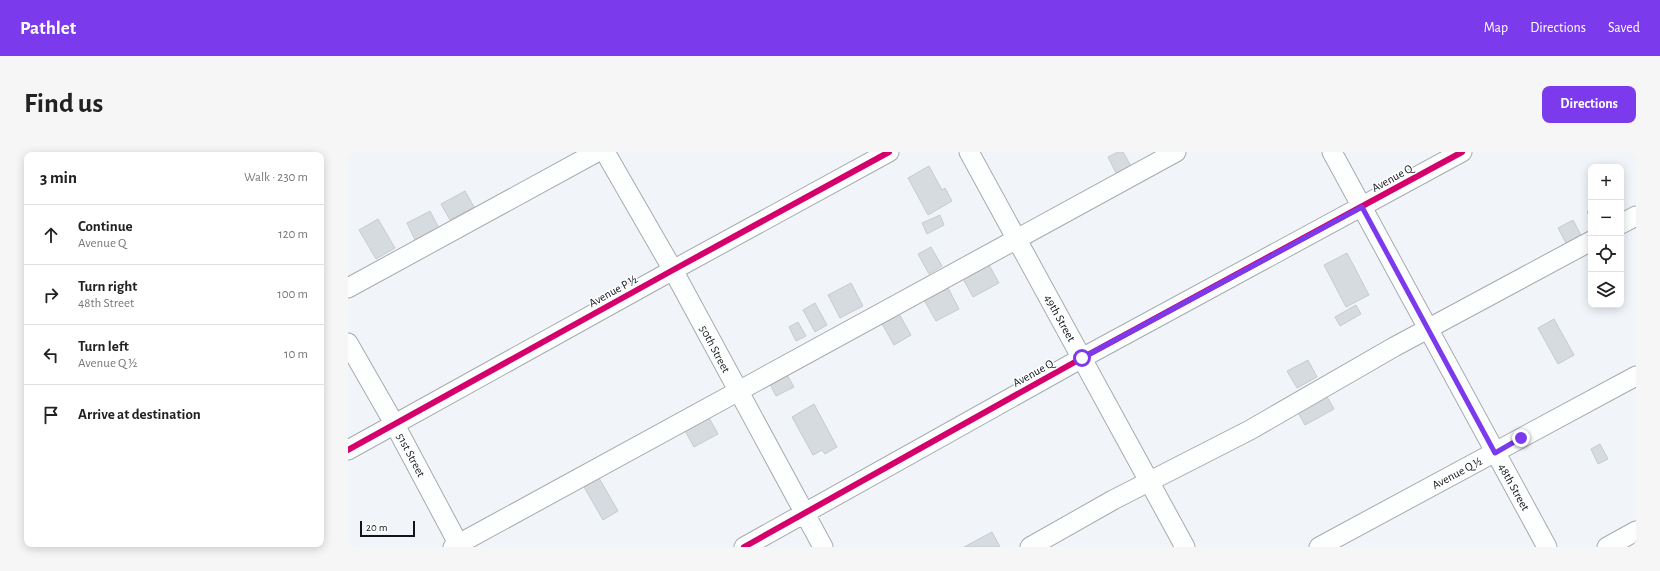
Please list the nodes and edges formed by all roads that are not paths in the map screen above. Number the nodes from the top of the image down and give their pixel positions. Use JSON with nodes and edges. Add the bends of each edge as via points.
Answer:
{"nodes":[{"id":1,"x":597,"y":152,"type":"edge"},
{"id":2,"x":605,"y":152,"type":"edge"},
{"id":3,"x":889,"y":152,"type":"edge"},
{"id":4,"x":969,"y":152,"type":"edge"},
{"id":5,"x":1176,"y":152,"type":"edge"},
{"id":6,"x":1332,"y":152,"type":"edge"},
{"id":7,"x":1462,"y":152,"type":"edge"},
{"id":8,"x":1362,"y":207,"type":"junction"},
{"id":9,"x":1636,"y":216,"type":"edge"},
{"id":10,"x":1624,"y":222,"type":"edge"},
{"id":11,"x":1016,"y":239,"type":"junction"},
{"id":12,"x":1588,"y":243,"type":"edge"},
{"id":13,"x":673,"y":270,"type":"junction"},
{"id":14,"x":348,"y":288,"type":"edge"},
{"id":15,"x":1428,"y":329,"type":"junction"},
{"id":16,"x":348,"y":343,"type":"edge"},
{"id":17,"x":1082,"y":358,"type":"junction"},
{"id":18,"x":1636,"y":376,"type":"edge"},
{"id":19,"x":738,"y":391,"type":"junction"},
{"id":20,"x":395,"y":425,"type":"junction"},
{"id":21,"x":348,"y":450,"type":"edge"},
{"id":22,"x":1495,"y":453,"type":"junction"},
{"id":23,"x":1149,"y":481,"type":"junction"},
{"id":24,"x":804,"y":513,"type":"junction"},
{"id":25,"x":1636,"y":531,"type":"edge"},
{"id":26,"x":457,"y":546,"type":"edge"},
{"id":27,"x":744,"y":547,"type":"edge"},
{"id":28,"x":823,"y":547,"type":"edge"},
{"id":29,"x":1030,"y":547,"type":"edge"},
{"id":30,"x":1185,"y":547,"type":"edge"},
{"id":31,"x":1319,"y":547,"type":"edge"},
{"id":32,"x":1547,"y":547,"type":"edge"},
{"id":33,"x":1607,"y":547,"type":"edge"}],
"edges":[{"from":1,"to":14,"type":"street"},
{"from":2,"to":13,"type":"street","name":"50th Street"},
{"from":3,"to":13,"type":"street","name":"Avenue P ½"},
{"from":4,"to":11,"type":"street","name":"49th Street"},
{"from":5,"to":11,"type":"street"},
{"from":6,"to":8,"type":"street","name":"48th Street"},
{"from":7,"to":8,"type":"street","name":"Avenue Q"},
{"from":8,"to":15,"type":"street","name":"48th Street"},
{"from":8,"to":17,"type":"street","name":"Avenue Q"},
{"from":9,"to":10,"type":"street"},
{"from":11,"to":17,"type":"street","name":"49th Street"},
{"from":11,"to":19,"type":"street"},
{"from":12,"to":15,"type":"street"},
{"from":13,"to":19,"type":"street","name":"50th Street"},
{"from":13,"to":20,"type":"street","name":"Avenue P ½"},
{"from":15,"to":22,"type":"street","name":"48th Street"},
{"from":15,"to":23,"type":"street","via":[[1250,430]]},
{"from":16,"to":20,"type":"street","name":"51st Street"},
{"from":17,"to":23,"type":"street","name":"49th Street"},
{"from":17,"to":24,"type":"street","name":"Avenue Q"},
{"from":18,"to":22,"type":"street","name":"Avenue Q ½"},
{"from":19,"to":24,"type":"street","name":"50th Street"},
{"from":19,"to":26,"type":"street"},
{"from":20,"to":21,"type":"street","name":"Avenue P ½"},
{"from":20,"to":26,"type":"street","name":"51st Street"},
{"from":22,"to":31,"type":"street","name":"Avenue Q ½"},
{"from":22,"to":32,"type":"street","name":"48th Street"},
{"from":23,"to":29,"type":"street"},
{"from":23,"to":30,"type":"street","name":"49th Street"},
{"from":24,"to":27,"type":"street","name":"Avenue Q"},
{"from":24,"to":28,"type":"street","name":"50th Street"},
{"from":25,"to":33,"type":"street"}]}
